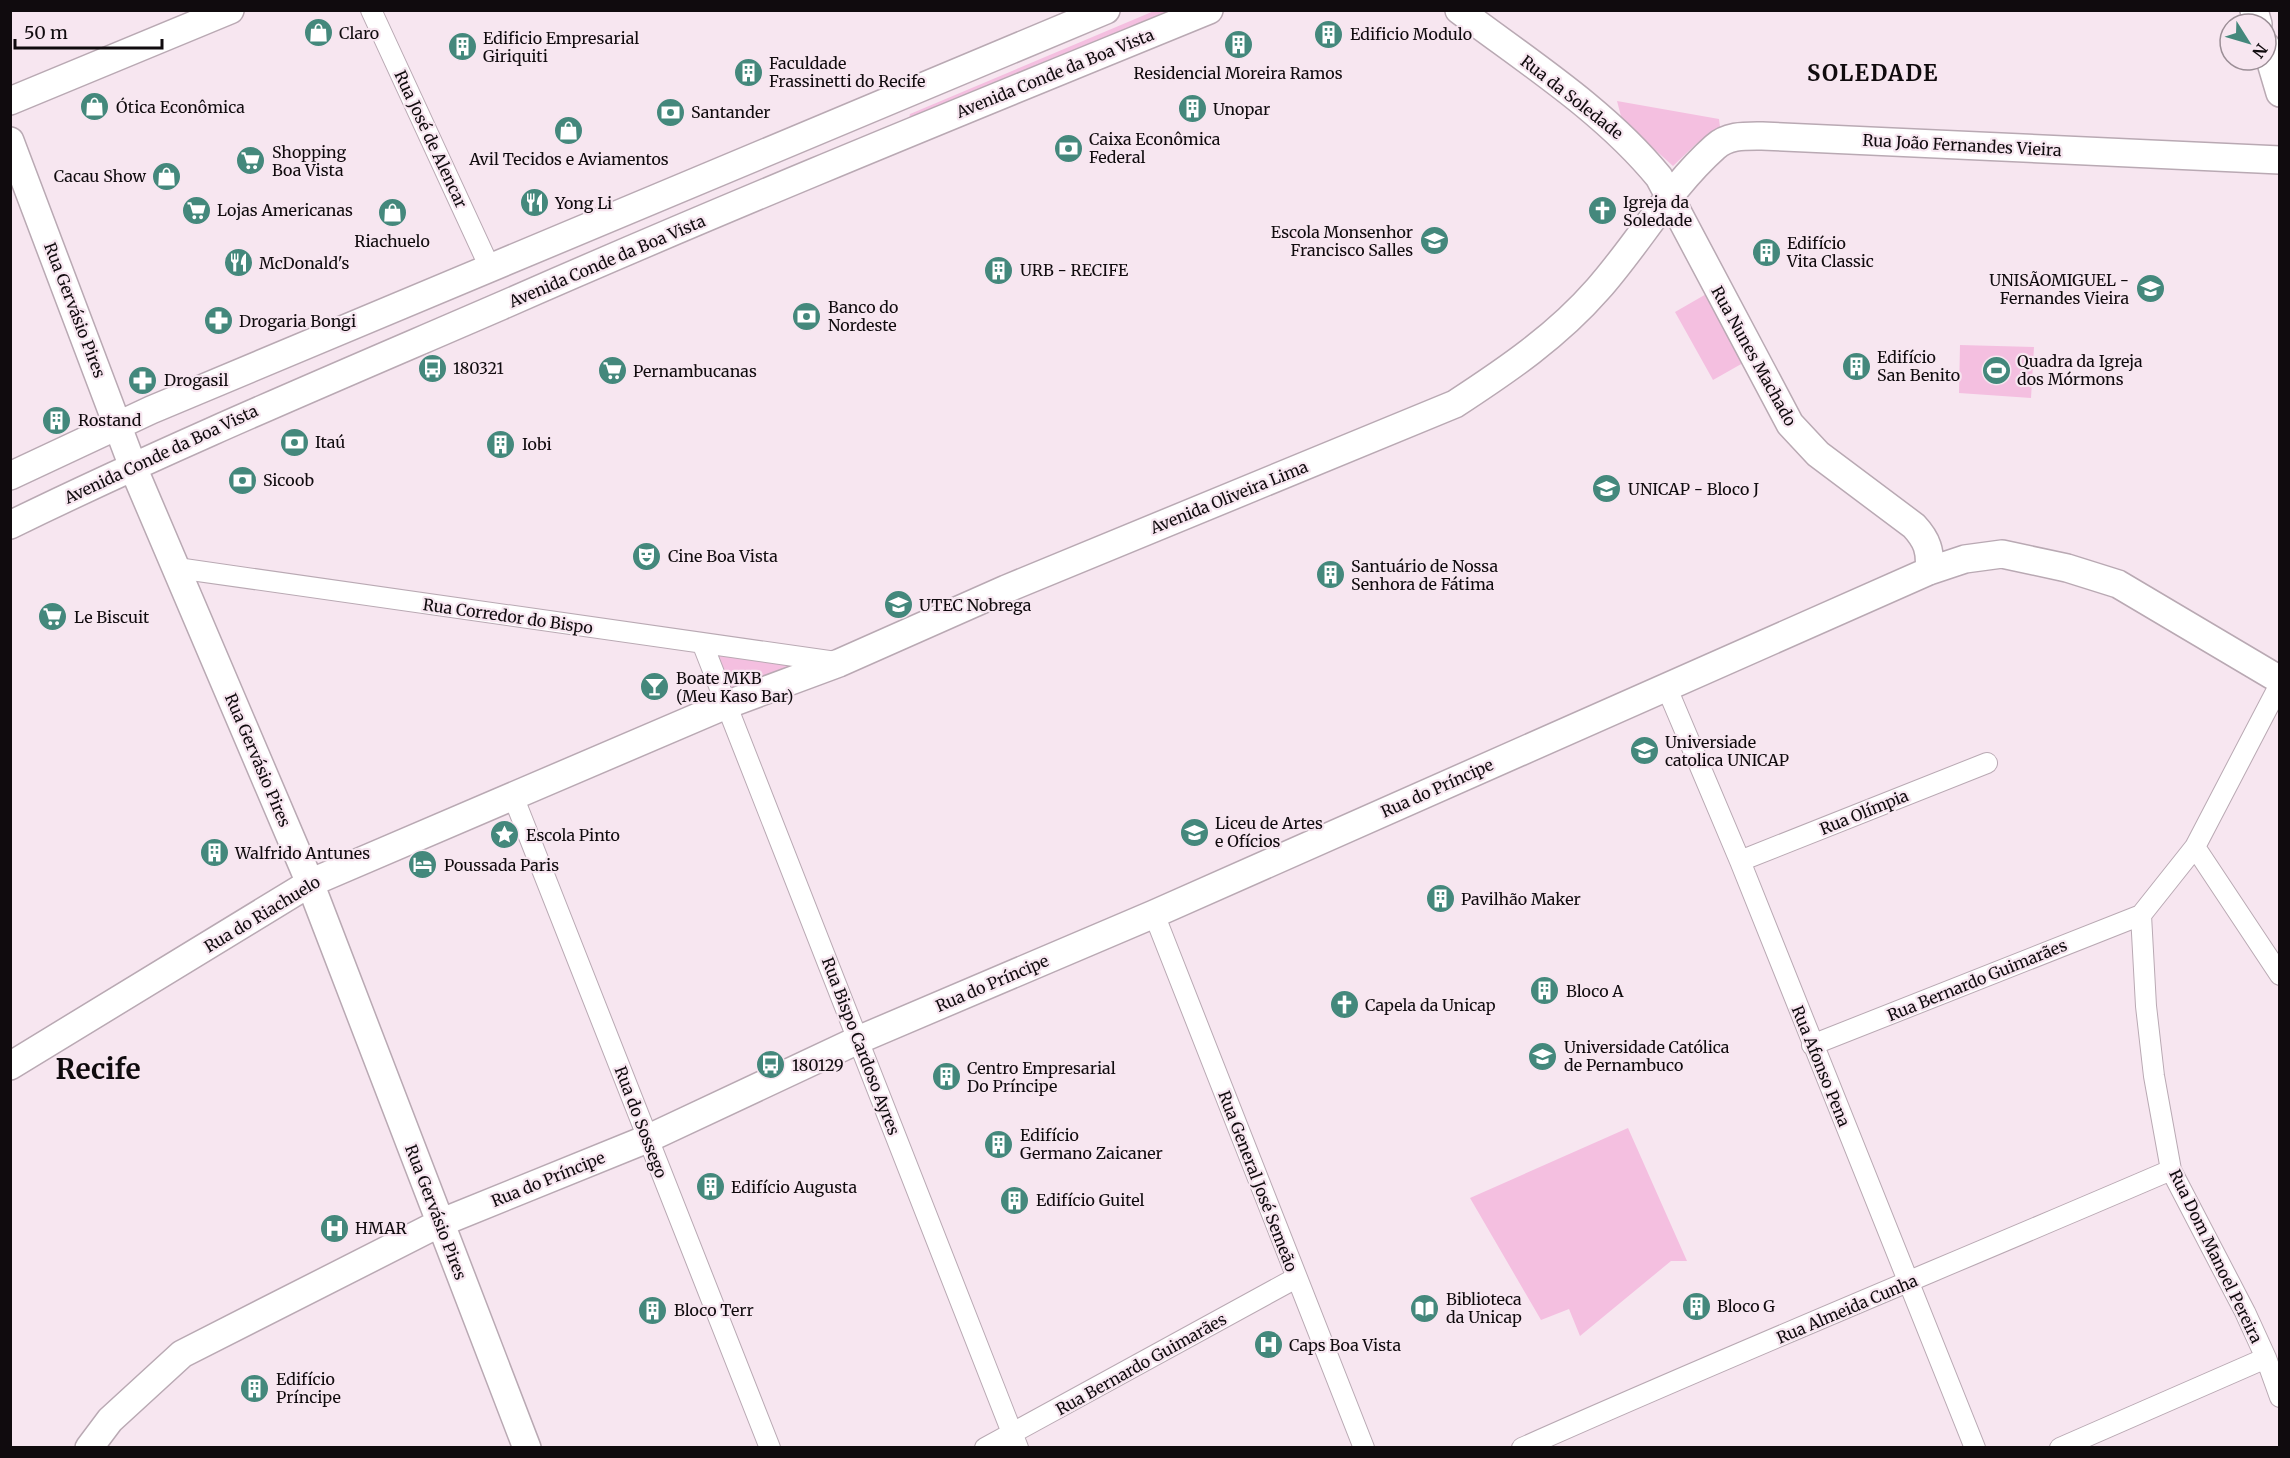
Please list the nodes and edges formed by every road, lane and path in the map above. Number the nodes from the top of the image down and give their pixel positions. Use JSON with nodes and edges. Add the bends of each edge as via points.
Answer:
{"nodes":[{"id":1,"x":230,"y":10,"type":"edge"},
{"id":2,"x":371,"y":10,"type":"edge"},
{"id":3,"x":1106,"y":10,"type":"edge"},
{"id":4,"x":1209,"y":10,"type":"edge"},
{"id":5,"x":1459,"y":10,"type":"edge"},
{"id":6,"x":2274,"y":72,"type":"edge"},
{"id":7,"x":2280,"y":93,"type":"edge"},
{"id":8,"x":10,"y":101,"type":"edge"},
{"id":9,"x":10,"y":141,"type":"edge"},
{"id":10,"x":2280,"y":160,"type":"edge"},
{"id":11,"x":1670,"y":198,"type":"junction"},
{"id":12,"x":490,"y":268,"type":"junction"},
{"id":13,"x":119,"y":424,"type":"junction"},
{"id":14,"x":161,"y":452,"type":"junction"},
{"id":15,"x":133,"y":466,"type":"junction"},
{"id":16,"x":10,"y":476,"type":"edge"},
{"id":17,"x":150,"y":507,"type":"junction"},
{"id":18,"x":10,"y":525,"type":"edge"},
{"id":19,"x":177,"y":568,"type":"junction"},
{"id":20,"x":1929,"y":571,"type":"junction"},
{"id":21,"x":703,"y":645,"type":"junction"},
{"id":22,"x":839,"y":663,"type":"junction"},
{"id":23,"x":2280,"y":682,"type":"edge"},
{"id":24,"x":1666,"y":686,"type":"junction"},
{"id":25,"x":726,"y":705,"type":"junction"},
{"id":26,"x":1987,"y":762,"type":"dead end"},
{"id":27,"x":513,"y":796,"type":"junction"},
{"id":28,"x":2195,"y":847,"type":"junction"},
{"id":29,"x":1740,"y":861,"type":"junction"},
{"id":30,"x":310,"y":883,"type":"junction"},
{"id":31,"x":1154,"y":914,"type":"junction"},
{"id":32,"x":2141,"y":915,"type":"junction"},
{"id":33,"x":2280,"y":975,"type":"edge"},
{"id":34,"x":858,"y":1040,"type":"junction"},
{"id":35,"x":1812,"y":1045,"type":"junction"},
{"id":36,"x":10,"y":1066,"type":"edge"},
{"id":37,"x":647,"y":1139,"type":"junction"},
{"id":38,"x":2171,"y":1170,"type":"junction"},
{"id":39,"x":440,"y":1224,"type":"junction"},
{"id":40,"x":1296,"y":1278,"type":"junction"},
{"id":41,"x":1909,"y":1283,"type":"junction"},
{"id":42,"x":2266,"y":1358,"type":"junction"},
{"id":43,"x":2280,"y":1397,"type":"edge"},
{"id":44,"x":1015,"y":1441,"type":"edge"},
{"id":45,"x":89,"y":1448,"type":"edge"},
{"id":46,"x":527,"y":1448,"type":"edge"},
{"id":47,"x":770,"y":1448,"type":"edge"},
{"id":48,"x":985,"y":1448,"type":"edge"},
{"id":49,"x":1364,"y":1448,"type":"edge"},
{"id":50,"x":1522,"y":1448,"type":"edge"},
{"id":51,"x":1975,"y":1448,"type":"edge"},
{"id":52,"x":2060,"y":1448,"type":"edge"}],
"edges":[{"from":1,"to":8,"type":"street"},
{"from":2,"to":12,"type":"street","name":"Rua José de Alencar"},
{"from":3,"to":12,"type":"street"},
{"from":4,"to":14,"type":"street","name":"Avenida Conde da Boa Vista","via":[[909,132]]},
{"from":5,"to":11,"type":"street","name":"Rua da Soledade","via":[[1633,145],[1659,177]]},
{"from":6,"to":7,"type":"street"},
{"from":9,"to":13,"type":"street","name":"Rua Gervásio Pires"},
{"from":10,"to":11,"type":"street","name":"Rua João Fernandes Vieira","via":[[1736,136],[1715,147]]},
{"from":11,"to":20,"type":"street","name":"Rua Nunes Machado","via":[[1790,424],[1818,454],[1914,525],[1929,549]]},
{"from":11,"to":22,"type":"street","name":"Avenida Oliveira Lima","via":[[1598,290],[1561,327],[1518,363],[1455,404],[1006,589]]},
{"from":12,"to":13,"type":"street"},
{"from":13,"to":15,"type":"street","name":"Rua Gervásio Pires"},
{"from":13,"to":16,"type":"street"},
{"from":14,"to":15,"type":"street","name":"Avenida Conde da Boa Vista"},
{"from":14,"to":17,"type":"street"},
{"from":15,"to":17,"type":"street","name":"Rua Gervásio Pires"},
{"from":15,"to":18,"type":"street","name":"Avenida Conde da Boa Vista"},
{"from":17,"to":19,"type":"street","name":"Rua Gervásio Pires"},
{"from":19,"to":21,"type":"street","name":"Rua Corredor do Bispo"},
{"from":19,"to":30,"type":"street","name":"Rua Gervásio Pires"},
{"from":20,"to":23,"type":"street","name":"Rua do Príncipe","via":[[1993,554],[2067,568],[2118,584]]},
{"from":20,"to":24,"type":"street","name":"Rua do Príncipe"},
{"from":21,"to":22,"type":"street","name":"Rua Corredor do Bispo"},
{"from":21,"to":25,"type":"street","name":"Rua Bispo Cardoso Ayres"},
{"from":22,"to":25,"type":"street","name":"Avenida Oliveira Lima"},
{"from":23,"to":28,"type":"street"},
{"from":24,"to":29,"type":"street","name":"Rua Afonso Pena"},
{"from":24,"to":31,"type":"street","name":"Rua do Príncipe"},
{"from":25,"to":27,"type":"street","name":"Rua do Riachuelo"},
{"from":25,"to":34,"type":"street","name":"Rua Bispo Cardoso Ayres"},
{"from":26,"to":29,"type":"street","name":"Rua Olímpia"},
{"from":27,"to":30,"type":"street","name":"Rua do Riachuelo"},
{"from":27,"to":37,"type":"street","name":"Rua do Sossego"},
{"from":28,"to":32,"type":"street"},
{"from":28,"to":33,"type":"street"},
{"from":29,"to":35,"type":"street","name":"Rua Afonso Pena"},
{"from":30,"to":36,"type":"street","name":"Rua do Riachuelo"},
{"from":30,"to":39,"type":"street","name":"Rua Gervásio Pires"},
{"from":31,"to":34,"type":"street","name":"Rua do Príncipe"},
{"from":31,"to":40,"type":"street","name":"Rua General José Semeão"},
{"from":32,"to":35,"type":"street","name":"Rua Bernardo Guimarães"},
{"from":32,"to":38,"type":"street","name":"Rua Dom Manoel Pereira","via":[[2154,1076]]},
{"from":34,"to":37,"type":"street","name":"Rua do Príncipe"},
{"from":34,"to":44,"type":"street","name":"Rua Bispo Cardoso Ayres"},
{"from":35,"to":41,"type":"street","name":"Rua Afonso Pena"},
{"from":37,"to":39,"type":"street","name":"Rua do Príncipe"},
{"from":37,"to":47,"type":"street","name":"Rua do Sossego"},
{"from":38,"to":41,"type":"street","name":"Rua Almeida Cunha"},
{"from":38,"to":42,"type":"street","name":"Rua Dom Manoel Pereira"},
{"from":39,"to":45,"type":"street","name":"Rua do Príncipe","via":[[182,1354],[110,1420]]},
{"from":39,"to":46,"type":"street","name":"Rua Gervásio Pires"},
{"from":40,"to":44,"type":"street","name":"Rua Bernardo Guimarães"},
{"from":40,"to":49,"type":"street","name":"Rua General José Semeão"},
{"from":41,"to":50,"type":"street","name":"Rua Almeida Cunha"},
{"from":41,"to":51,"type":"street","name":"Rua Afonso Pena"},
{"from":42,"to":43,"type":"street","name":"Rua Dom Manoel Pereira"},
{"from":42,"to":52,"type":"street"},
{"from":44,"to":48,"type":"street","name":"Rua Bernardo Guimarães"}]}
